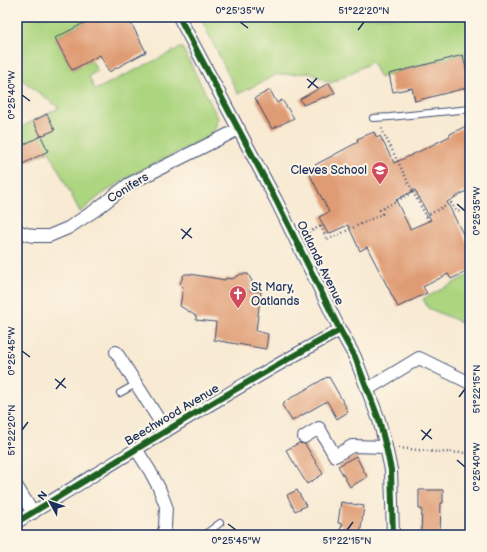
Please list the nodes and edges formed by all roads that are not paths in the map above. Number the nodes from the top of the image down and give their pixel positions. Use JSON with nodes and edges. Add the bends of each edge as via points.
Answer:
{"nodes":[{"id":1,"x":179,"y":17,"type":"edge"},
{"id":2,"x":470,"y":108,"type":"edge"},
{"id":3,"x":374,"y":118,"type":"road end"},
{"id":4,"x":239,"y":129,"type":"junction"},
{"id":5,"x":17,"y":231,"type":"edge"},
{"id":6,"x":340,"y":330,"type":"junction"},
{"id":7,"x":116,"y":352,"type":"dead end"},
{"id":8,"x":470,"y":383,"type":"edge"},
{"id":9,"x":136,"y":384,"type":"junction"},
{"id":10,"x":368,"y":390,"type":"junction"},
{"id":11,"x":120,"y":393,"type":"dead end"},
{"id":12,"x":166,"y":431,"type":"junction"},
{"id":13,"x":304,"y":437,"type":"dead end"},
{"id":14,"x":386,"y":447,"type":"junction"},
{"id":15,"x":136,"y":449,"type":"junction"},
{"id":16,"x":17,"y":487,"type":"edge"},
{"id":17,"x":33,"y":513,"type":"junction"},
{"id":18,"x":17,"y":522,"type":"edge"},
{"id":19,"x":220,"y":523,"type":"dead end"},
{"id":20,"x":163,"y":535,"type":"edge"},
{"id":21,"x":204,"y":535,"type":"edge"},
{"id":22,"x":394,"y":535,"type":"edge"}],
"edges":[{"from":1,"to":4,"type":"street","name":"Oatlands Avenue"},
{"from":2,"to":3,"type":"lane"},
{"from":4,"to":5,"type":"street","name":"Conifers","via":[[129,184],[68,228],[49,236],[33,236]]},
{"from":4,"to":6,"type":"street","name":"Oatlands Avenue"},
{"from":6,"to":10,"type":"street","name":"Oatlands Avenue","via":[[355,357]]},
{"from":6,"to":12,"type":"street","name":"Beechwood Avenue"},
{"from":7,"to":9,"type":"street"},
{"from":8,"to":10,"type":"street","via":[[419,358]]},
{"from":9,"to":11,"type":"lane"},
{"from":9,"to":12,"type":"street"},
{"from":10,"to":14,"type":"street","name":"Oatlands Avenue"},
{"from":12,"to":15,"type":"street","name":"Beechwood Avenue"},
{"from":13,"to":14,"type":"street","via":[[319,428],[335,456],[352,446]]},
{"from":14,"to":22,"type":"street","name":"Oatlands Avenue","via":[[391,470]]},
{"from":15,"to":17,"type":"street","name":"Beechwood Avenue"},
{"from":15,"to":20,"type":"street","via":[[159,488],[166,506]]},
{"from":16,"to":17,"type":"street"},
{"from":17,"to":18,"type":"street","name":"Beechwood Avenue"},
{"from":19,"to":21,"type":"lane"}]}
